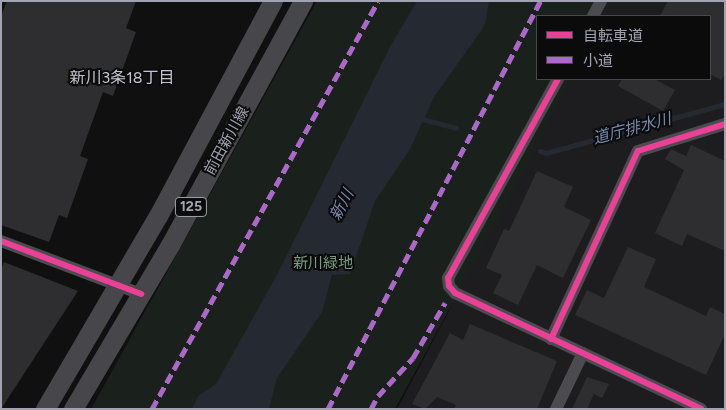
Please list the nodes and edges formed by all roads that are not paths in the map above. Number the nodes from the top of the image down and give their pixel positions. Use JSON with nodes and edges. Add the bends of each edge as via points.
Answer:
{"nodes":[{"id":1,"x":273,"y":1,"type":"edge"},
{"id":2,"x":303,"y":1,"type":"edge"},
{"id":3,"x":601,"y":1,"type":"edge"},
{"id":4,"x":594,"y":15,"type":"edge"},
{"id":5,"x":557,"y":80,"type":"edge"},
{"id":6,"x":725,"y":124,"type":"edge"},
{"id":7,"x":1,"y":241,"type":"edge"},
{"id":8,"x":119,"y":285,"type":"junction"},
{"id":9,"x":141,"y":294,"type":"junction"},
{"id":10,"x":551,"y":339,"type":"junction"},
{"id":11,"x":583,"y":354,"type":"junction"},
{"id":12,"x":45,"y":409,"type":"edge"},
{"id":13,"x":73,"y":409,"type":"edge"},
{"id":14,"x":556,"y":409,"type":"edge"},
{"id":15,"x":701,"y":409,"type":"edge"}],
"edges":[{"from":1,"to":8,"type":"main road","name":"前田新川線","number":"125"},
{"from":2,"to":9,"type":"main road","name":"前田新川線","number":"125"},
{"from":3,"to":4,"type":"street"},
{"from":5,"to":10,"type":"street","via":[[448,278],[448,286],[455,293]]},
{"from":6,"to":10,"type":"street","via":[[638,151]]},
{"from":7,"to":8,"type":"street"},
{"from":8,"to":9,"type":"street"},
{"from":8,"to":12,"type":"main road","name":"前田新川線","number":"125"},
{"from":9,"to":13,"type":"main road","name":"前田新川線","number":"125"},
{"from":10,"to":11,"type":"street"},
{"from":11,"to":14,"type":"street"},
{"from":11,"to":15,"type":"street"}]}
